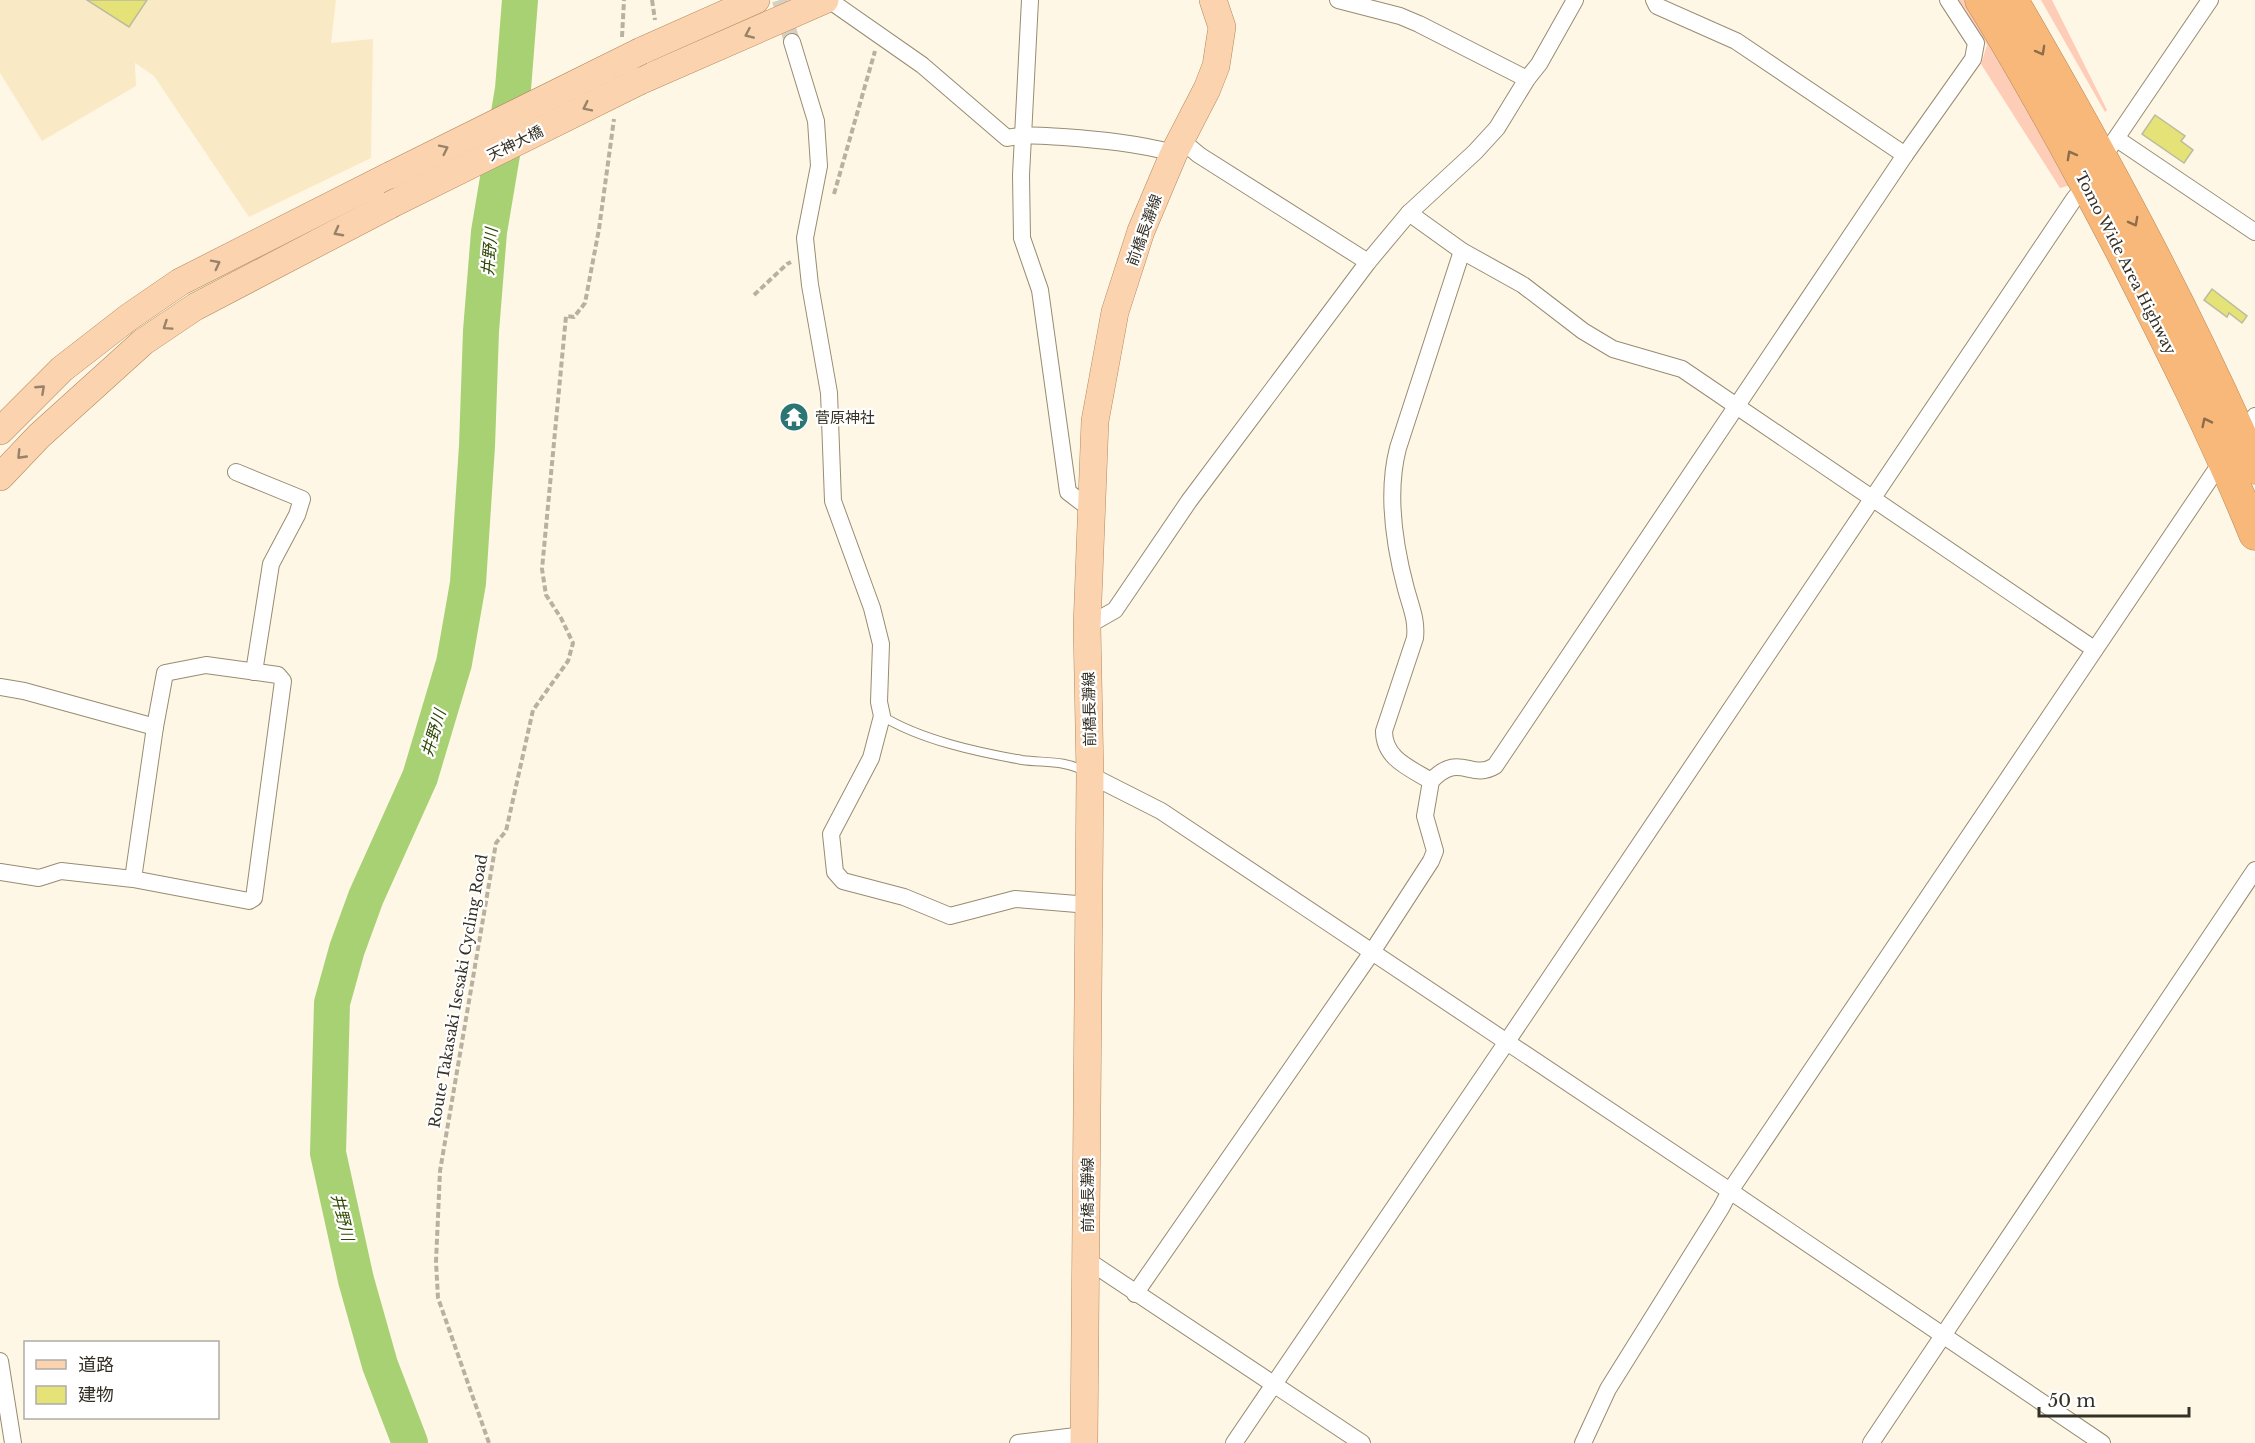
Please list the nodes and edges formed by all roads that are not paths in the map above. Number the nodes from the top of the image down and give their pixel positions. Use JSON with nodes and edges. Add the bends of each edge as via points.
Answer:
{"nodes":[{"id":1,"x":756,"y":0,"type":"edge"},
{"id":2,"x":827,"y":0,"type":"edge"},
{"id":3,"x":1030,"y":0,"type":"edge"},
{"id":4,"x":1214,"y":0,"type":"edge"},
{"id":5,"x":1338,"y":0,"type":"edge"},
{"id":6,"x":1575,"y":0,"type":"edge"},
{"id":7,"x":1654,"y":0,"type":"edge"},
{"id":8,"x":1948,"y":0,"type":"edge"},
{"id":9,"x":1981,"y":0,"type":"edge"},
{"id":10,"x":2012,"y":0,"type":"edge"},
{"id":11,"x":2210,"y":0,"type":"edge"},
{"id":12,"x":792,"y":42,"type":"tunnel mouth"},
{"id":13,"x":1527,"y":79,"type":"junction"},
{"id":14,"x":1024,"y":135,"type":"junction"},
{"id":15,"x":1177,"y":146,"type":"junction"},
{"id":16,"x":1905,"y":155,"type":"junction"},
{"id":17,"x":2102,"y":161,"type":"junction"},
{"id":18,"x":1409,"y":213,"type":"junction"},
{"id":19,"x":2255,"y":232,"type":"edge"},
{"id":20,"x":1462,"y":251,"type":"junction"},
{"id":21,"x":1368,"y":262,"type":"junction"},
{"id":22,"x":1737,"y":405,"type":"junction"},
{"id":23,"x":0,"y":431,"type":"edge"},
{"id":24,"x":2240,"y":436,"type":"edge"},
{"id":25,"x":2255,"y":468,"type":"edge"},
{"id":26,"x":236,"y":472,"type":"dead end"},
{"id":27,"x":0,"y":477,"type":"edge"},
{"id":28,"x":1873,"y":497,"type":"junction"},
{"id":29,"x":1093,"y":511,"type":"junction"},
{"id":30,"x":2255,"y":534,"type":"edge"},
{"id":31,"x":1088,"y":626,"type":"junction"},
{"id":32,"x":2094,"y":649,"type":"junction"},
{"id":33,"x":254,"y":672,"type":"junction"},
{"id":34,"x":0,"y":687,"type":"edge"},
{"id":35,"x":882,"y":716,"type":"junction"},
{"id":36,"x":155,"y":727,"type":"junction"},
{"id":37,"x":1090,"y":775,"type":"junction"},
{"id":38,"x":1431,"y":781,"type":"junction"},
{"id":39,"x":2255,"y":870,"type":"edge"},
{"id":40,"x":0,"y":872,"type":"edge"},
{"id":41,"x":134,"y":879,"type":"junction"},
{"id":42,"x":1089,"y":905,"type":"junction"},
{"id":43,"x":1372,"y":952,"type":"junction"},
{"id":44,"x":1506,"y":1043,"type":"junction"},
{"id":45,"x":1730,"y":1191,"type":"junction"},
{"id":46,"x":1087,"y":1260,"type":"junction"},
{"id":47,"x":1135,"y":1294,"type":"junction"},
{"id":48,"x":1943,"y":1336,"type":"junction"},
{"id":49,"x":0,"y":1361,"type":"edge"},
{"id":50,"x":1274,"y":1384,"type":"junction"},
{"id":51,"x":1084,"y":1439,"type":"edge"},
{"id":52,"x":13,"y":1443,"type":"edge"},
{"id":53,"x":1018,"y":1443,"type":"edge"},
{"id":54,"x":1234,"y":1443,"type":"edge"},
{"id":55,"x":1362,"y":1443,"type":"edge"},
{"id":56,"x":1583,"y":1443,"type":"edge"},
{"id":57,"x":1871,"y":1443,"type":"edge"},
{"id":58,"x":2102,"y":1443,"type":"edge"}],
"edges":[{"from":23,"to":1,"type":"main road","name":"天神大橋","one_way":true,"bridge":true,"via":[[62,369],[180,282],[632,47]]},
{"from":2,"to":14,"type":"street","via":[[922,65],[1007,138]]},
{"from":2,"to":27,"type":"main road","name":"天神大橋","one_way":true,"bridge":true,"via":[[640,81],[195,307],[152,336],[81,397]]},
{"from":3,"to":14,"type":"street"},
{"from":4,"to":15,"type":"main road","name":"前橋長瀞線","via":[[1221,27],[1216,66]]},
{"from":5,"to":13,"type":"street","via":[[1410,20]]},
{"from":6,"to":13,"type":"street"},
{"from":7,"to":16,"type":"street","via":[[1658,6],[1736,41]]},
{"from":8,"to":16,"type":"street","via":[[1976,43],[1972,59]]},
{"from":17,"to":9,"type":"highway","name":"Tomo Wide Area Highway","one_way":true,"via":[[2022,66]]},
{"from":10,"to":17,"type":"highway","name":"Tomo Wide Area Highway","one_way":true},
{"from":11,"to":17,"type":"street"},
{"from":12,"to":35,"type":"street","via":[[816,122],[819,165],[805,238],[829,393],[833,501],[872,608],[881,645]]},
{"from":13,"to":18,"type":"street","via":[[1497,128]]},
{"from":14,"to":15,"type":"street"},
{"from":14,"to":29,"type":"street","via":[[1022,238],[1041,290],[1068,492]]},
{"from":15,"to":21,"type":"street","via":[[1199,155]]},
{"from":15,"to":29,"type":"main road","name":"前橋長瀞線","via":[[1141,231],[1115,312],[1095,420]]},
{"from":16,"to":22,"type":"street"},
{"from":17,"to":19,"type":"street"},
{"from":17,"to":24,"type":"highway","name":"Tomo Wide Area Highway","via":[[2173,295]]},
{"from":17,"to":28,"type":"street"},
{"from":18,"to":20,"type":"street"},
{"from":18,"to":21,"type":"street"},
{"from":20,"to":22,"type":"street","via":[[1523,285],[1613,349],[1682,369]]},
{"from":20,"to":38,"type":"street","via":[[1392,469],[1392,509],[1406,589],[1417,625],[1384,731],[1384,743],[1396,759]]},
{"from":21,"to":31,"type":"street","via":[[1189,501],[1115,610]]},
{"from":22,"to":28,"type":"street"},
{"from":22,"to":38,"type":"street","via":[[1495,766],[1488,771],[1447,768]]},
{"from":24,"to":25,"type":"highway","name":"Tomo Wide Area Highway"},
{"from":24,"to":30,"type":"highway","name":"Tomo Wide Area Highway"},
{"from":24,"to":32,"type":"street"},
{"from":26,"to":33,"type":"street","via":[[302,499],[271,564]]},
{"from":28,"to":32,"type":"street"},
{"from":28,"to":44,"type":"street"},
{"from":29,"to":31,"type":"main road","name":"前橋長瀞線"},
{"from":31,"to":37,"type":"main road","name":"前橋長瀞線"},
{"from":32,"to":45,"type":"street"},
{"from":33,"to":36,"type":"street","via":[[206,665],[165,673]]},
{"from":33,"to":41,"type":"street","via":[[278,675],[283,681],[254,898],[249,901]]},
{"from":34,"to":36,"type":"street"},
{"from":35,"to":37,"type":"lane","via":[[897,726],[980,753],[1073,765]]},
{"from":35,"to":42,"type":"street","via":[[871,758],[831,834],[835,872],[843,881],[904,897],[950,916],[1015,899]]},
{"from":36,"to":41,"type":"street"},
{"from":37,"to":42,"type":"main road","name":"前橋長瀞線"},
{"from":37,"to":43,"type":"street","via":[[1161,811]]},
{"from":38,"to":43,"type":"street","via":[[1425,816],[1435,851]]},
{"from":39,"to":48,"type":"street"},
{"from":40,"to":41,"type":"street","via":[[39,878],[61,871]]},
{"from":42,"to":46,"type":"main road","name":"前橋長瀞線"},
{"from":43,"to":44,"type":"street"},
{"from":43,"to":47,"type":"street"},
{"from":44,"to":45,"type":"street"},
{"from":44,"to":50,"type":"street"},
{"from":45,"to":48,"type":"street"},
{"from":45,"to":56,"type":"street","via":[[1608,1389]]},
{"from":46,"to":47,"type":"street"},
{"from":46,"to":51,"type":"main road","name":"前橋長瀞線"},
{"from":47,"to":50,"type":"street"},
{"from":48,"to":57,"type":"street"},
{"from":48,"to":58,"type":"street"},
{"from":49,"to":52,"type":"street"},
{"from":50,"to":54,"type":"street"},
{"from":50,"to":55,"type":"street"},
{"from":51,"to":53,"type":"street"}]}
